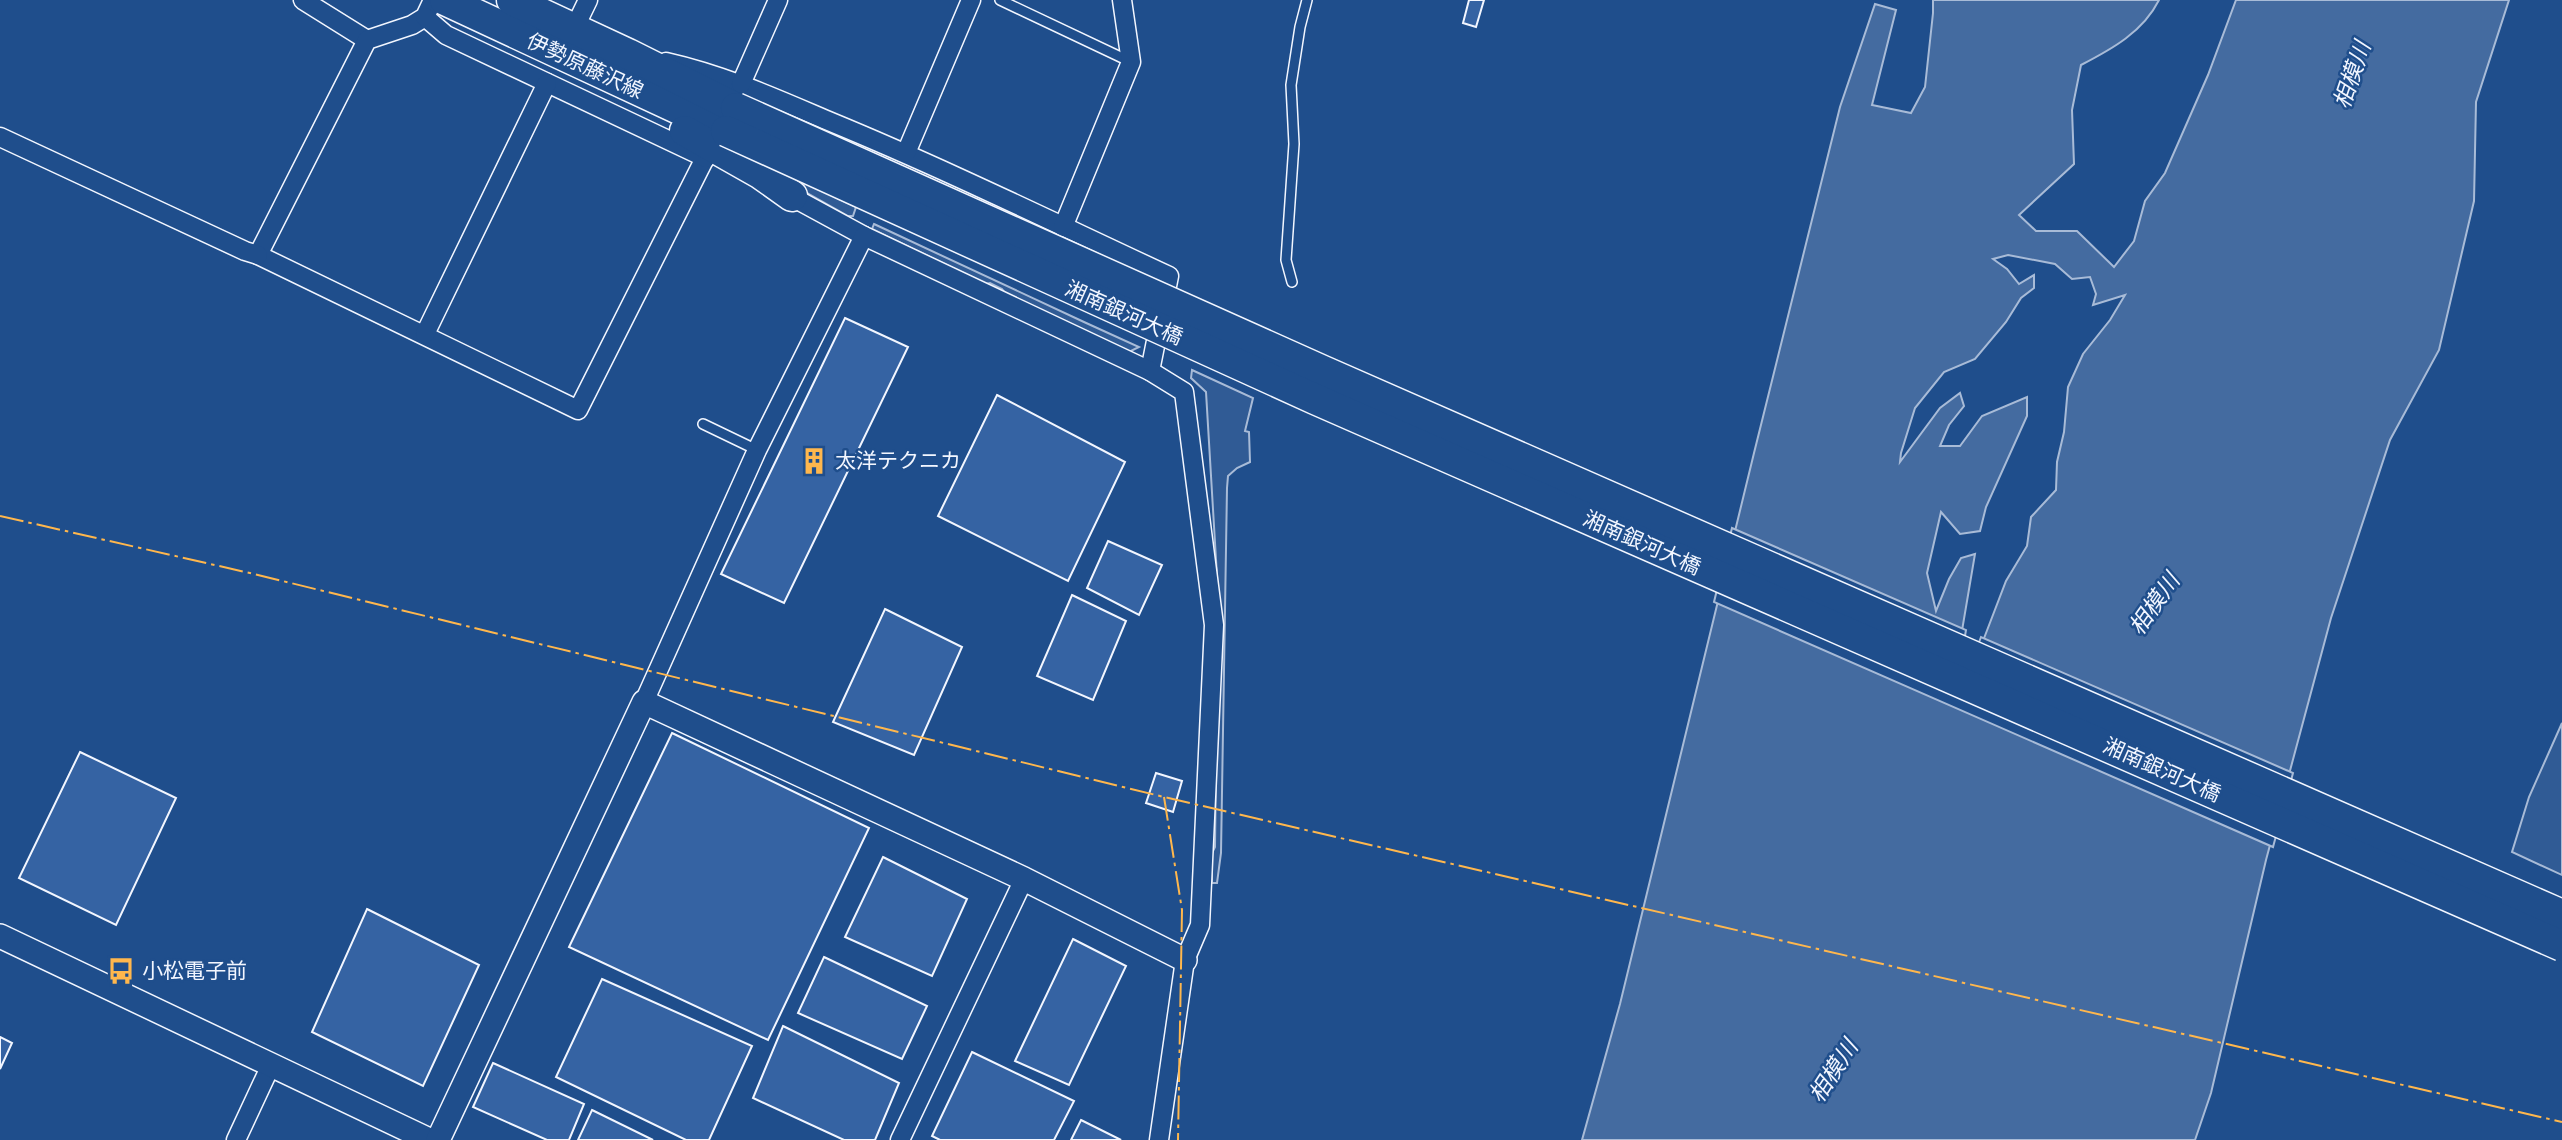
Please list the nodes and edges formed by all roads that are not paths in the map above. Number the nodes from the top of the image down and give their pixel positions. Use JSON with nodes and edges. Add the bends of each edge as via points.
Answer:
{"nodes":[{"id":1,"x":303,"y":0,"type":"edge"},
{"id":2,"x":433,"y":0,"type":"edge"},
{"id":3,"x":512,"y":0,"type":"edge"},
{"id":4,"x":587,"y":0,"type":"edge"},
{"id":5,"x":778,"y":0,"type":"edge"},
{"id":6,"x":971,"y":0,"type":"edge"},
{"id":7,"x":1000,"y":0,"type":"edge"},
{"id":8,"x":1122,"y":0,"type":"edge"},
{"id":9,"x":1307,"y":0,"type":"edge"},
{"id":10,"x":435,"y":9,"type":"edge"},
{"id":11,"x":574,"y":29,"type":"junction"},
{"id":12,"x":367,"y":40,"type":"junction"},
{"id":13,"x":1131,"y":62,"type":"junction"},
{"id":14,"x":547,"y":83,"type":"junction"},
{"id":15,"x":652,"y":98,"type":"junction"},
{"id":16,"x":734,"y":108,"type":"junction"},
{"id":17,"x":0,"y":138,"type":"edge"},
{"id":18,"x":906,"y":153,"type":"junction"},
{"id":19,"x":705,"y":158,"type":"junction"},
{"id":20,"x":792,"y":196,"type":"junction"},
{"id":21,"x":1063,"y":227,"type":"junction"},
{"id":22,"x":864,"y":236,"type":"junction"},
{"id":23,"x":258,"y":255,"type":"junction"},
{"id":24,"x":1292,"y":282,"type":"dead end"},
{"id":25,"x":425,"y":334,"type":"junction"},
{"id":26,"x":1150,"y":371,"type":"junction"},
{"id":27,"x":703,"y":424,"type":"dead end"},
{"id":28,"x":757,"y":450,"type":"junction"},
{"id":29,"x":644,"y":702,"type":"junction"},
{"id":30,"x":1024,"y":879,"type":"junction"},
{"id":31,"x":2562,"y":915,"type":"edge"},
{"id":32,"x":0,"y":936,"type":"edge"},
{"id":33,"x":2562,"y":946,"type":"edge"},
{"id":34,"x":1185,"y":960,"type":"junction"},
{"id":35,"x":271,"y":1065,"type":"junction"},
{"id":36,"x":236,"y":1140,"type":"edge"},
{"id":37,"x":429,"y":1140,"type":"edge"},
{"id":38,"x":438,"y":1140,"type":"edge"},
{"id":39,"x":900,"y":1140,"type":"edge"},
{"id":40,"x":1158,"y":1140,"type":"edge"}],
"edges":[{"from":1,"to":12,"type":"street"},
{"from":2,"to":10,"type":"street"},
{"from":3,"to":11,"type":"main road","name":"伊勢原藤沢線"},
{"from":4,"to":11,"type":"street"},
{"from":5,"to":16,"type":"street"},
{"from":6,"to":18,"type":"street"},
{"from":7,"to":13,"type":"lane"},
{"from":8,"to":13,"type":"street"},
{"from":9,"to":24,"type":"lane","via":[[1291,85],[1294,144],[1286,260]]},
{"from":10,"to":12,"type":"street","via":[[412,25]]},
{"from":10,"to":14,"type":"street","via":[[446,35]]},
{"from":10,"to":15,"type":"main road","name":"伊勢原藤沢線"},
{"from":11,"to":16,"type":"main road","name":"伊勢原藤沢線"},
{"from":12,"to":23,"type":"street"},
{"from":13,"to":21,"type":"street"},
{"from":14,"to":19,"type":"street"},
{"from":14,"to":25,"type":"street"},
{"from":15,"to":16,"type":"main road","name":"伊勢原藤沢線"},
{"from":15,"to":20,"type":"main road","via":[[660,117]]},
{"from":16,"to":18,"type":"street"},
{"from":16,"to":31,"type":"main road","name":"湘南銀河大橋","bridge":true},
{"from":16,"to":33,"type":"main road","name":"湘南銀河大橋","bridge":true,"via":[[1315,399]]},
{"from":17,"to":23,"type":"street"},
{"from":18,"to":21,"type":"street"},
{"from":19,"to":20,"type":"street"},
{"from":19,"to":25,"type":"street","via":[[578,410]]},
{"from":20,"to":22,"type":"street"},
{"from":21,"to":26,"type":"street","via":[[1169,276]]},
{"from":22,"to":26,"type":"street"},
{"from":22,"to":28,"type":"street"},
{"from":23,"to":25,"type":"street"},
{"from":26,"to":34,"type":"street","via":[[1184,392],[1214,625],[1200,925]]},
{"from":27,"to":28,"type":"lane"},
{"from":28,"to":29,"type":"street"},
{"from":29,"to":30,"type":"street"},
{"from":29,"to":38,"type":"street"},
{"from":30,"to":34,"type":"street"},
{"from":30,"to":39,"type":"street"},
{"from":32,"to":35,"type":"street"},
{"from":34,"to":40,"type":"street"},
{"from":35,"to":36,"type":"street"},
{"from":35,"to":37,"type":"street"}]}
